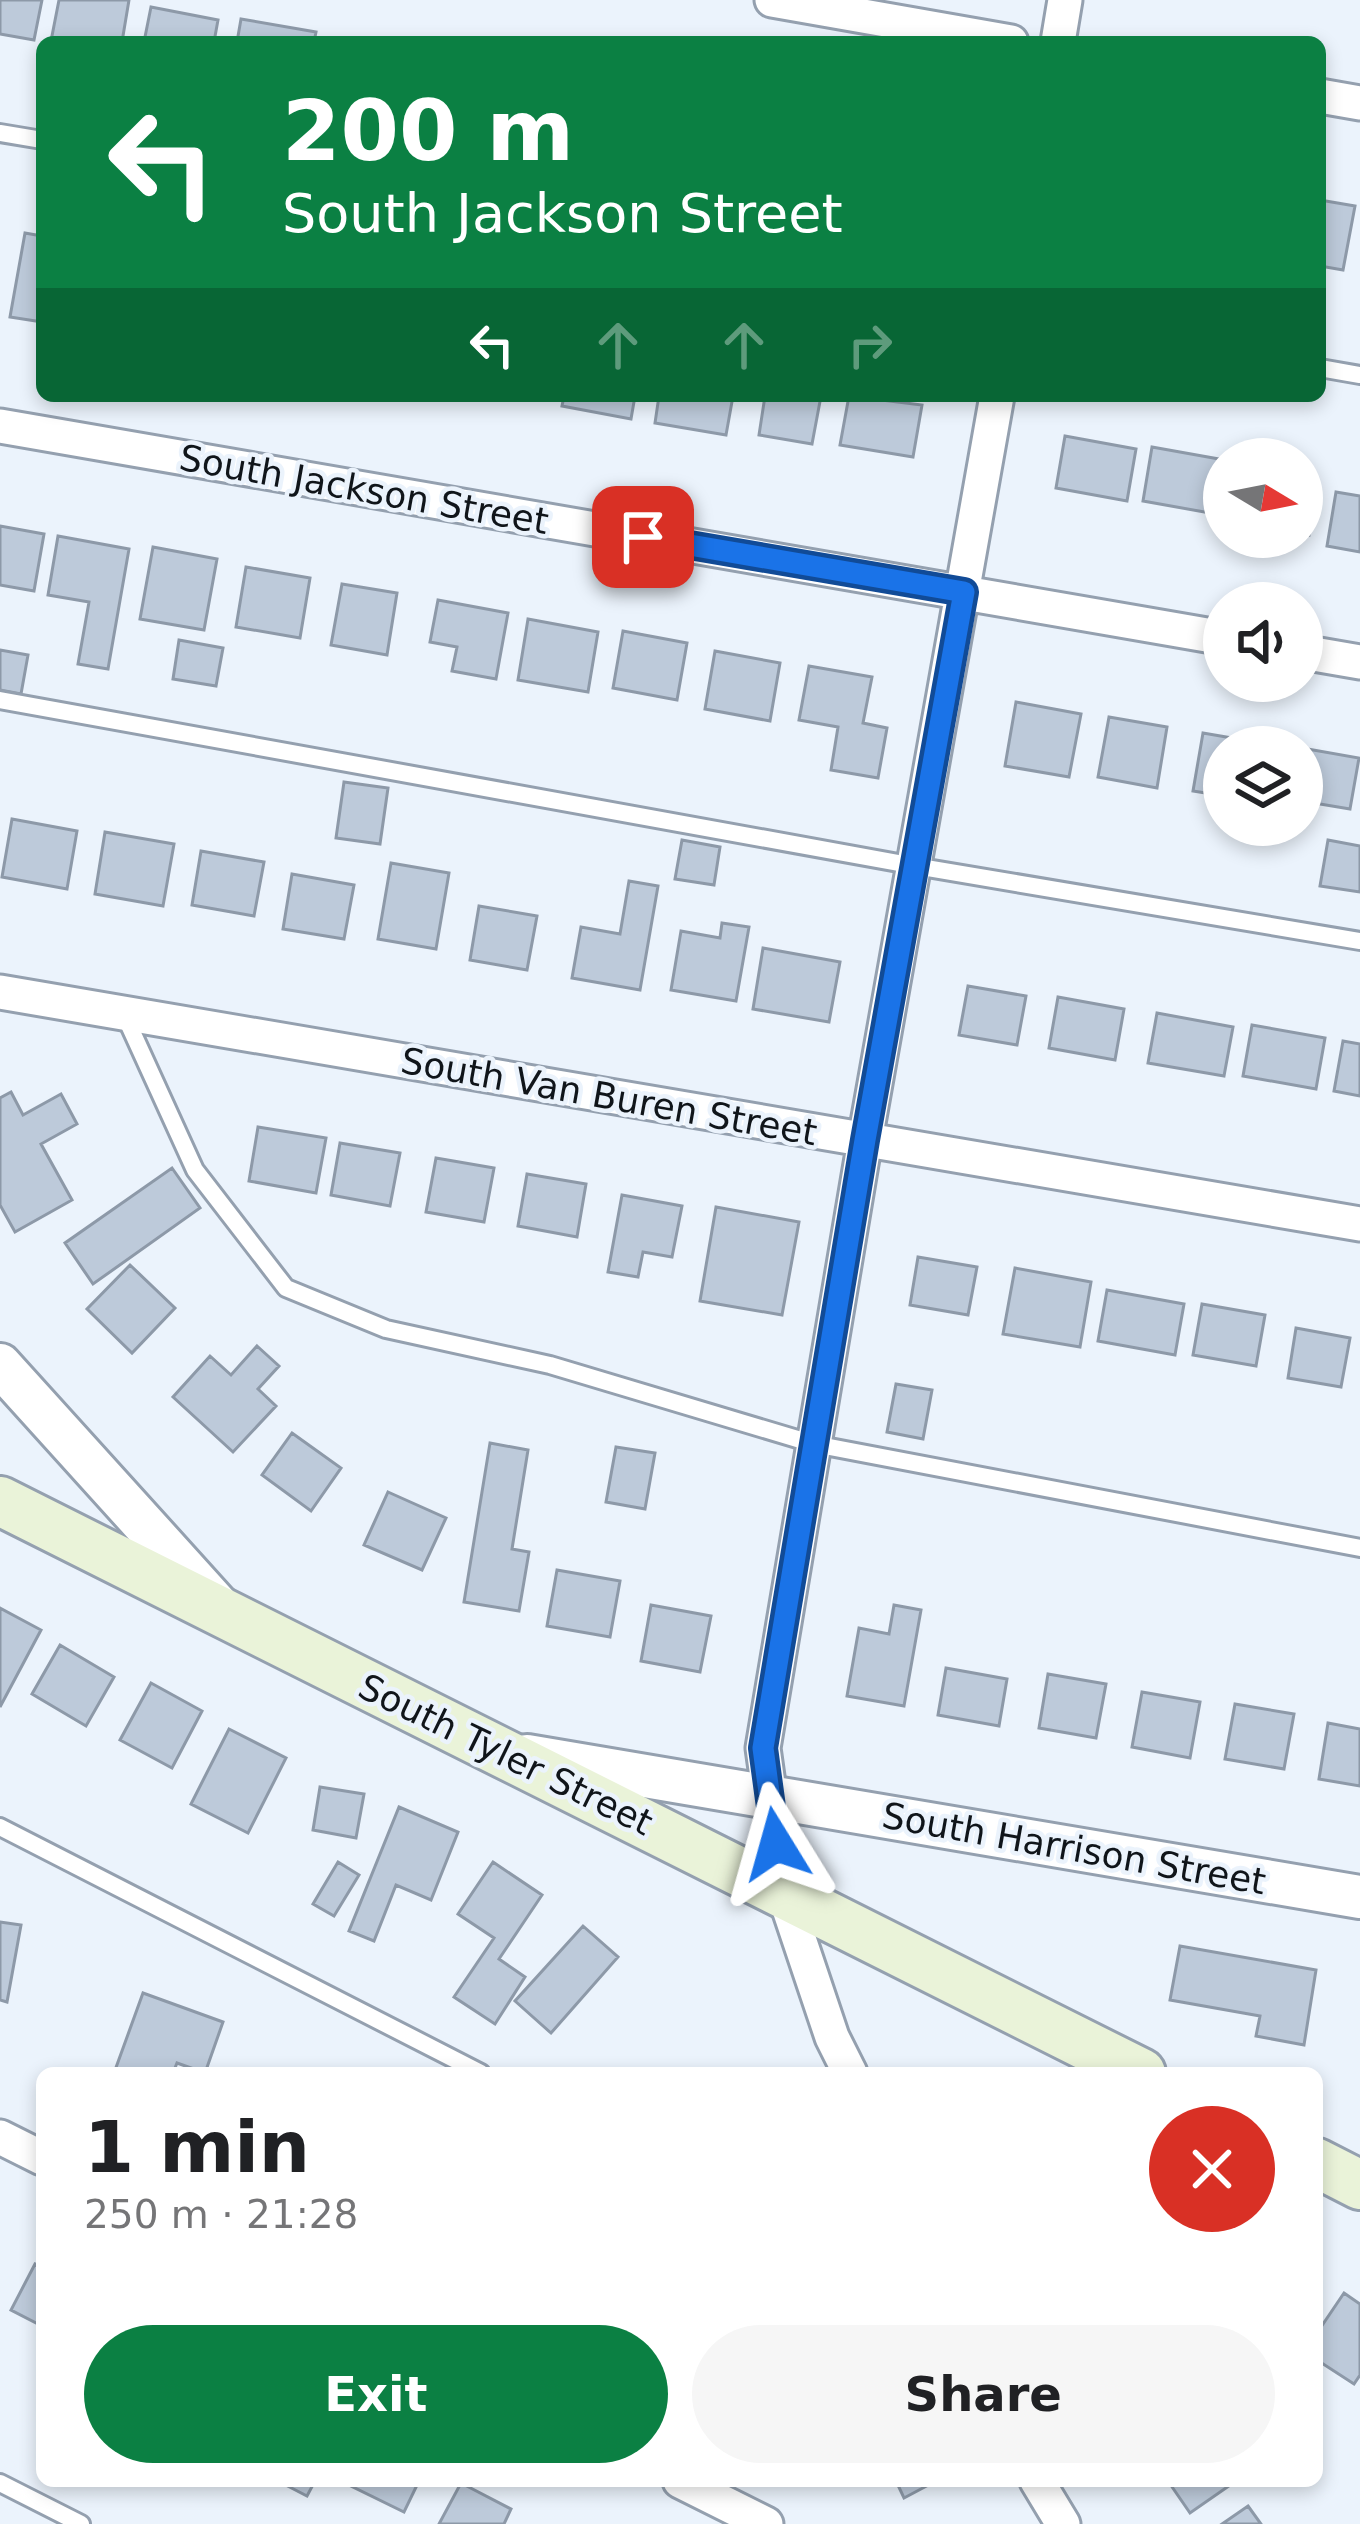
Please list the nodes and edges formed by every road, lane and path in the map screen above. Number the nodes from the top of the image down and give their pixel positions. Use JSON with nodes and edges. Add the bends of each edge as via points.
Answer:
{"nodes":[{"id":1,"x":772,"y":0,"type":"edge"},
{"id":2,"x":1065,"y":0,"type":"edge"},
{"id":3,"x":977,"y":36,"type":"edge"},
{"id":4,"x":1059,"y":36,"type":"edge"},
{"id":5,"x":1326,"y":97,"type":"edge"},
{"id":6,"x":1360,"y":103,"type":"edge"},
{"id":7,"x":0,"y":133,"type":"edge"},
{"id":8,"x":36,"y":139,"type":"edge"},
{"id":9,"x":1326,"y":369,"type":"edge"},
{"id":10,"x":1360,"y":375,"type":"edge"},
{"id":11,"x":997,"y":402,"type":"edge"},
{"id":12,"x":0,"y":426,"type":"edge"},
{"id":13,"x":964,"y":592,"type":"junction"},
{"id":14,"x":1203,"y":634,"type":"edge"},
{"id":15,"x":1323,"y":656,"type":"edge"},
{"id":16,"x":1360,"y":662,"type":"edge"},
{"id":17,"x":0,"y":700,"type":"edge"},
{"id":18,"x":915,"y":866,"type":"junction"},
{"id":19,"x":1360,"y":941,"type":"edge"},
{"id":20,"x":0,"y":992,"type":"edge"},
{"id":21,"x":123,"y":1013,"type":"junction"},
{"id":22,"x":865,"y":1140,"type":"junction"},
{"id":23,"x":1360,"y":1224,"type":"edge"},
{"id":24,"x":0,"y":1365,"type":"edge"},
{"id":25,"x":814,"y":1444,"type":"junction"},
{"id":26,"x":0,"y":1501,"type":"edge"},
{"id":27,"x":1360,"y":1548,"type":"edge"},
{"id":28,"x":226,"y":1615,"type":"junction"},
{"id":29,"x":503,"y":1752,"type":"junction"},
{"id":30,"x":770,"y":1796,"type":"junction"},
{"id":31,"x":0,"y":1827,"type":"edge"},
{"id":32,"x":783,"y":1891,"type":"junction"},
{"id":33,"x":1360,"y":1897,"type":"edge"},
{"id":34,"x":469,"y":2067,"type":"edge"},
{"id":35,"x":847,"y":2067,"type":"edge"},
{"id":36,"x":1129,"y":2067,"type":"edge"},
{"id":37,"x":0,"y":2137,"type":"edge"},
{"id":38,"x":36,"y":2155,"type":"edge"},
{"id":39,"x":1323,"y":2166,"type":"edge"},
{"id":40,"x":1360,"y":2185,"type":"edge"},
{"id":41,"x":0,"y":2482,"type":"edge"},
{"id":42,"x":692,"y":2487,"type":"edge"},
{"id":43,"x":1041,"y":2487,"type":"edge"},
{"id":44,"x":81,"y":2524,"type":"edge"},
{"id":45,"x":766,"y":2524,"type":"edge"},
{"id":46,"x":1063,"y":2524,"type":"edge"}],
"edges":[{"from":1,"to":3,"type":"street"},
{"from":2,"to":4,"type":"street"},
{"from":5,"to":6,"type":"street"},
{"from":7,"to":8,"type":"lane"},
{"from":9,"to":10,"type":"lane"},
{"from":11,"to":13,"type":"street"},
{"from":12,"to":13,"type":"street","name":"South Jackson Street"},
{"from":13,"to":14,"type":"street","name":"South Jackson Street"},
{"from":13,"to":18,"type":"street"},
{"from":15,"to":16,"type":"street"},
{"from":17,"to":18,"type":"lane"},
{"from":18,"to":19,"type":"lane"},
{"from":18,"to":22,"type":"street"},
{"from":20,"to":21,"type":"street","name":"South Van Buren Street"},
{"from":21,"to":22,"type":"street","name":"South Van Buren Street"},
{"from":21,"to":25,"type":"lane","via":[[195,1170],[286,1288],[386,1329],[550,1365]]},
{"from":22,"to":23,"type":"street","name":"South Van Buren Street"},
{"from":22,"to":25,"type":"street"},
{"from":24,"to":28,"type":"street"},
{"from":25,"to":27,"type":"lane"},
{"from":25,"to":30,"type":"street","via":[[763,1748]]},
{"from":26,"to":28,"type":"main road","name":"South Tyler Street"},
{"from":28,"to":29,"type":"main road","name":"South Tyler Street"},
{"from":29,"to":30,"type":"street","name":"South Harrison Street"},
{"from":29,"to":32,"type":"main road","name":"South Tyler Street"},
{"from":30,"to":32,"type":"street"},
{"from":30,"to":33,"type":"street","name":"South Harrison Street"},
{"from":31,"to":34,"type":"lane"},
{"from":32,"to":35,"type":"street"},
{"from":32,"to":36,"type":"main road","name":"South Tyler Street"},
{"from":37,"to":38,"type":"street"},
{"from":39,"to":40,"type":"main road"},
{"from":41,"to":44,"type":"lane"},
{"from":42,"to":45,"type":"street"},
{"from":43,"to":46,"type":"street"}]}
